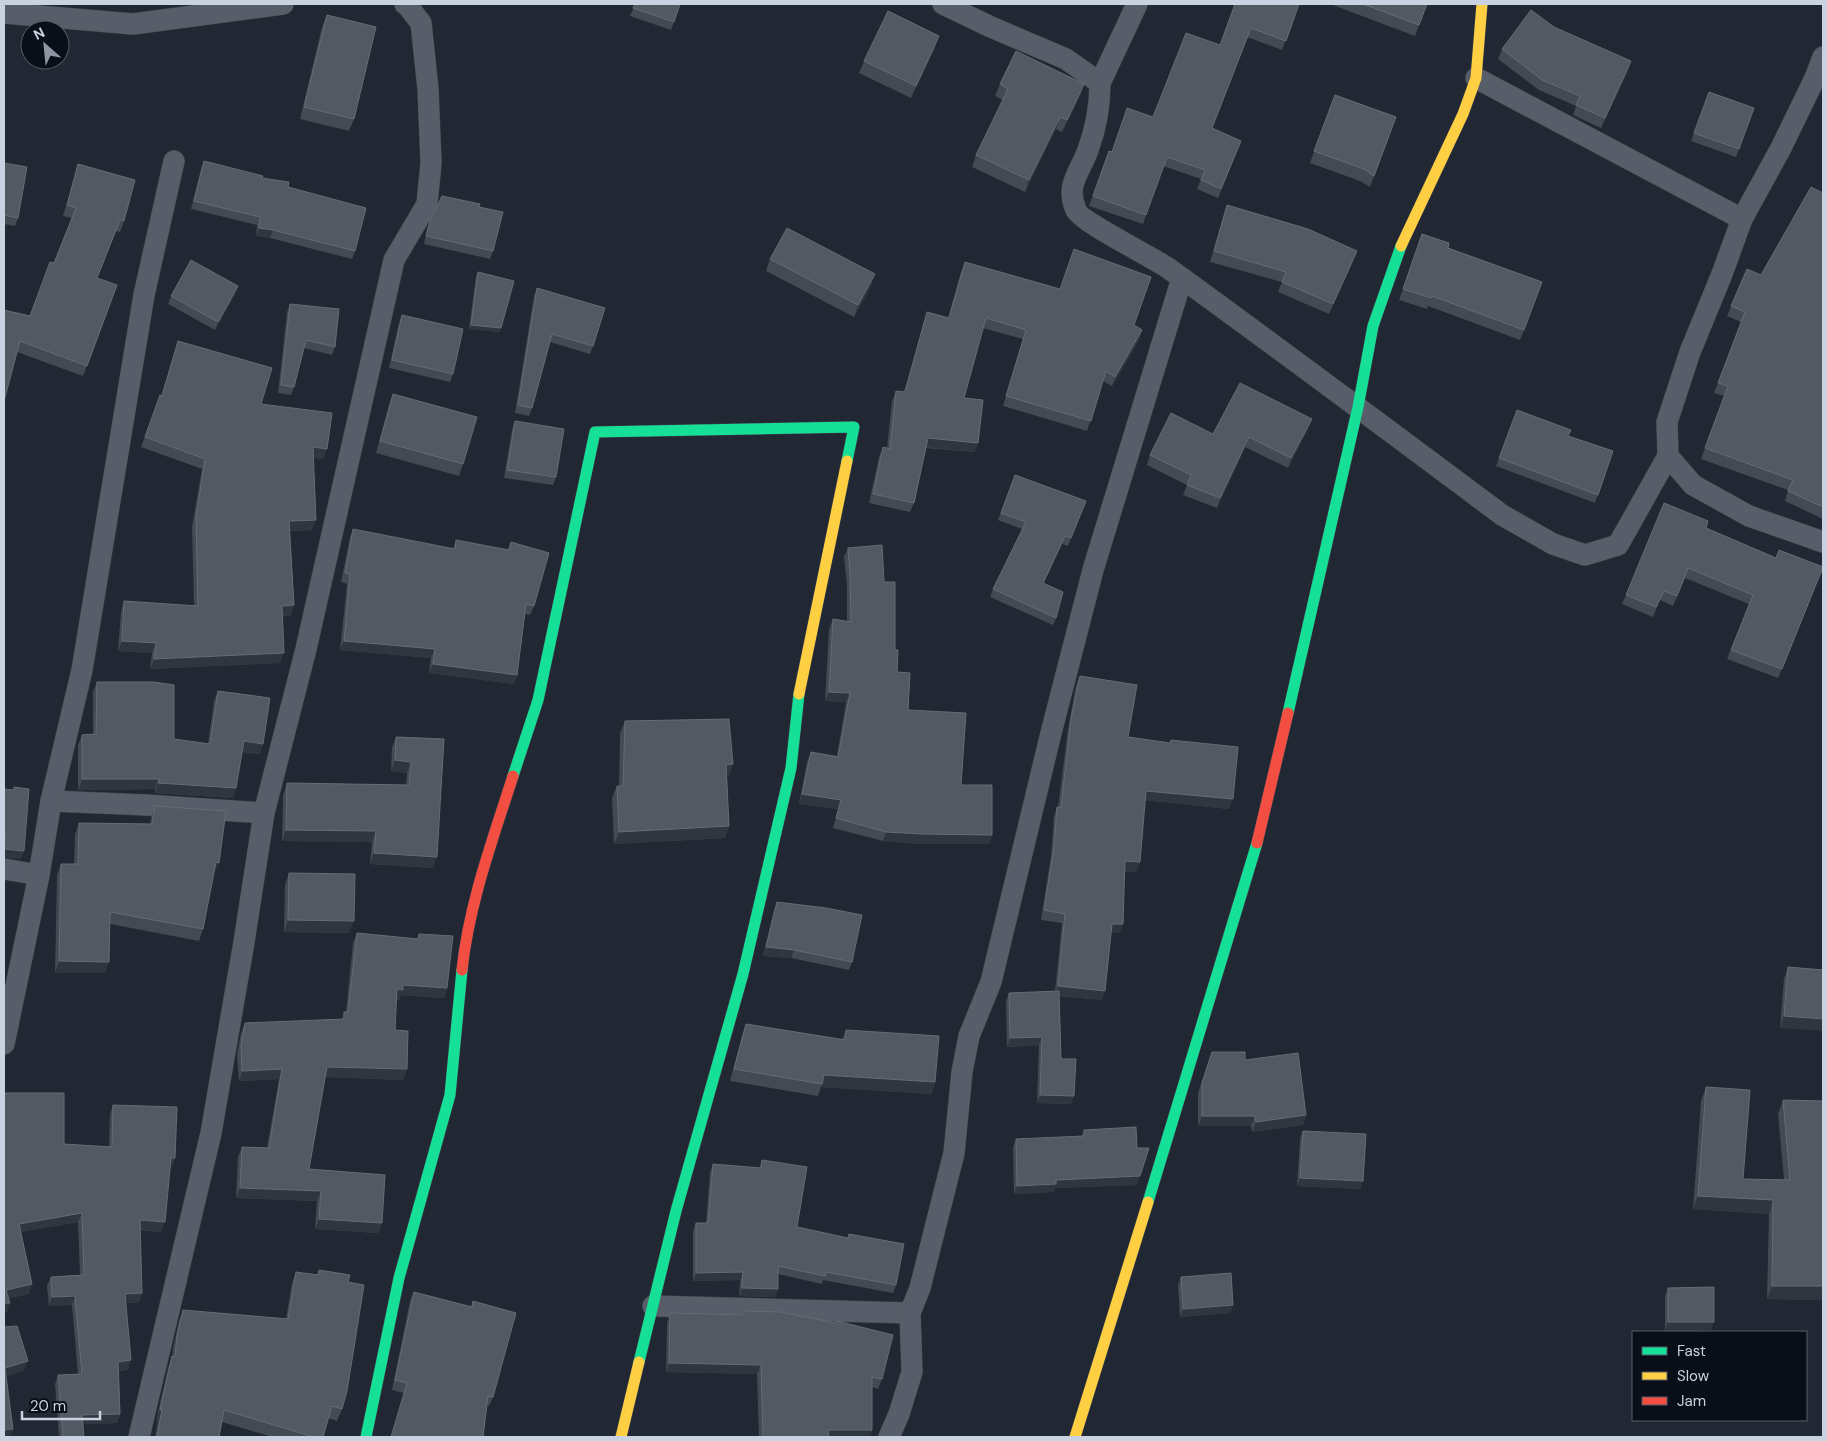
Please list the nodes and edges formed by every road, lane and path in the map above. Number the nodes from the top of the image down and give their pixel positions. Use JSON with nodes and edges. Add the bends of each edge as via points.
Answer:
{"nodes":[{"id":1,"x":284,"y":4,"type":"edge"},
{"id":2,"x":405,"y":4,"type":"edge"},
{"id":3,"x":943,"y":4,"type":"edge"},
{"id":4,"x":1137,"y":4,"type":"edge"},
{"id":5,"x":1482,"y":4,"type":"edge"},
{"id":6,"x":4,"y":13,"type":"edge"},
{"id":7,"x":1823,"y":57,"type":"edge"},
{"id":8,"x":1476,"y":78,"type":"junction"},
{"id":9,"x":1100,"y":83,"type":"junction"},
{"id":10,"x":174,"y":161,"type":"dead end"},
{"id":11,"x":1742,"y":219,"type":"junction"},
{"id":12,"x":1182,"y":278,"type":"junction"},
{"id":13,"x":1358,"y":407,"type":"junction"},
{"id":14,"x":1668,"y":456,"type":"junction"},
{"id":15,"x":1823,"y":542,"type":"edge"},
{"id":16,"x":51,"y":801,"type":"junction"},
{"id":17,"x":264,"y":813,"type":"junction"},
{"id":18,"x":4,"y":869,"type":"edge"},
{"id":19,"x":39,"y":875,"type":"junction"},
{"id":20,"x":4,"y":1044,"type":"edge"},
{"id":21,"x":653,"y":1306,"type":"junction"},
{"id":22,"x":910,"y":1313,"type":"junction"},
{"id":23,"x":139,"y":1437,"type":"edge"},
{"id":24,"x":366,"y":1437,"type":"edge"},
{"id":25,"x":621,"y":1437,"type":"edge"},
{"id":26,"x":889,"y":1437,"type":"edge"},
{"id":27,"x":1075,"y":1437,"type":"edge"}],
"edges":[{"from":1,"to":6,"type":"street","via":[[133,24]]},
{"from":2,"to":17,"type":"street","via":[[421,23],[431,163],[427,204],[394,260],[306,649]]},
{"from":3,"to":9,"type":"street","via":[[1066,59]]},
{"from":4,"to":9,"type":"street"},
{"from":5,"to":8,"type":"street"},
{"from":7,"to":11,"type":"street","via":[[1785,139]]},
{"from":8,"to":11,"type":"street"},
{"from":8,"to":13,"type":"street","via":[[1404,237],[1373,326]]},
{"from":9,"to":12,"type":"street","via":[[1100,105],[1088,150],[1073,182],[1072,199],[1077,213]]},
{"from":10,"to":16,"type":"street","via":[[144,295],[82,670]]},
{"from":11,"to":14,"type":"street","via":[[1690,352],[1667,422]]},
{"from":12,"to":13,"type":"street"},
{"from":12,"to":22,"type":"street","via":[[1093,570],[991,982],[969,1036],[954,1153],[920,1288]]},
{"from":13,"to":14,"type":"street","via":[[1502,515],[1553,544],[1585,555],[1618,546]]},
{"from":13,"to":27,"type":"street","via":[[1261,828]]},
{"from":14,"to":15,"type":"street","via":[[1693,485],[1741,512]]},
{"from":16,"to":17,"type":"street"},
{"from":16,"to":19,"type":"street"},
{"from":17,"to":23,"type":"street","via":[[211,1133]]},
{"from":18,"to":19,"type":"street"},
{"from":19,"to":20,"type":"street"},
{"from":21,"to":22,"type":"street"},
{"from":21,"to":24,"type":"street","via":[[676,1211],[743,974],[792,768],[797,701],[854,427],[594,432],[538,700],[480,880],[466,942],[450,1095],[399,1278]]},
{"from":21,"to":25,"type":"street"},
{"from":22,"to":26,"type":"street","via":[[912,1372]]}]}
